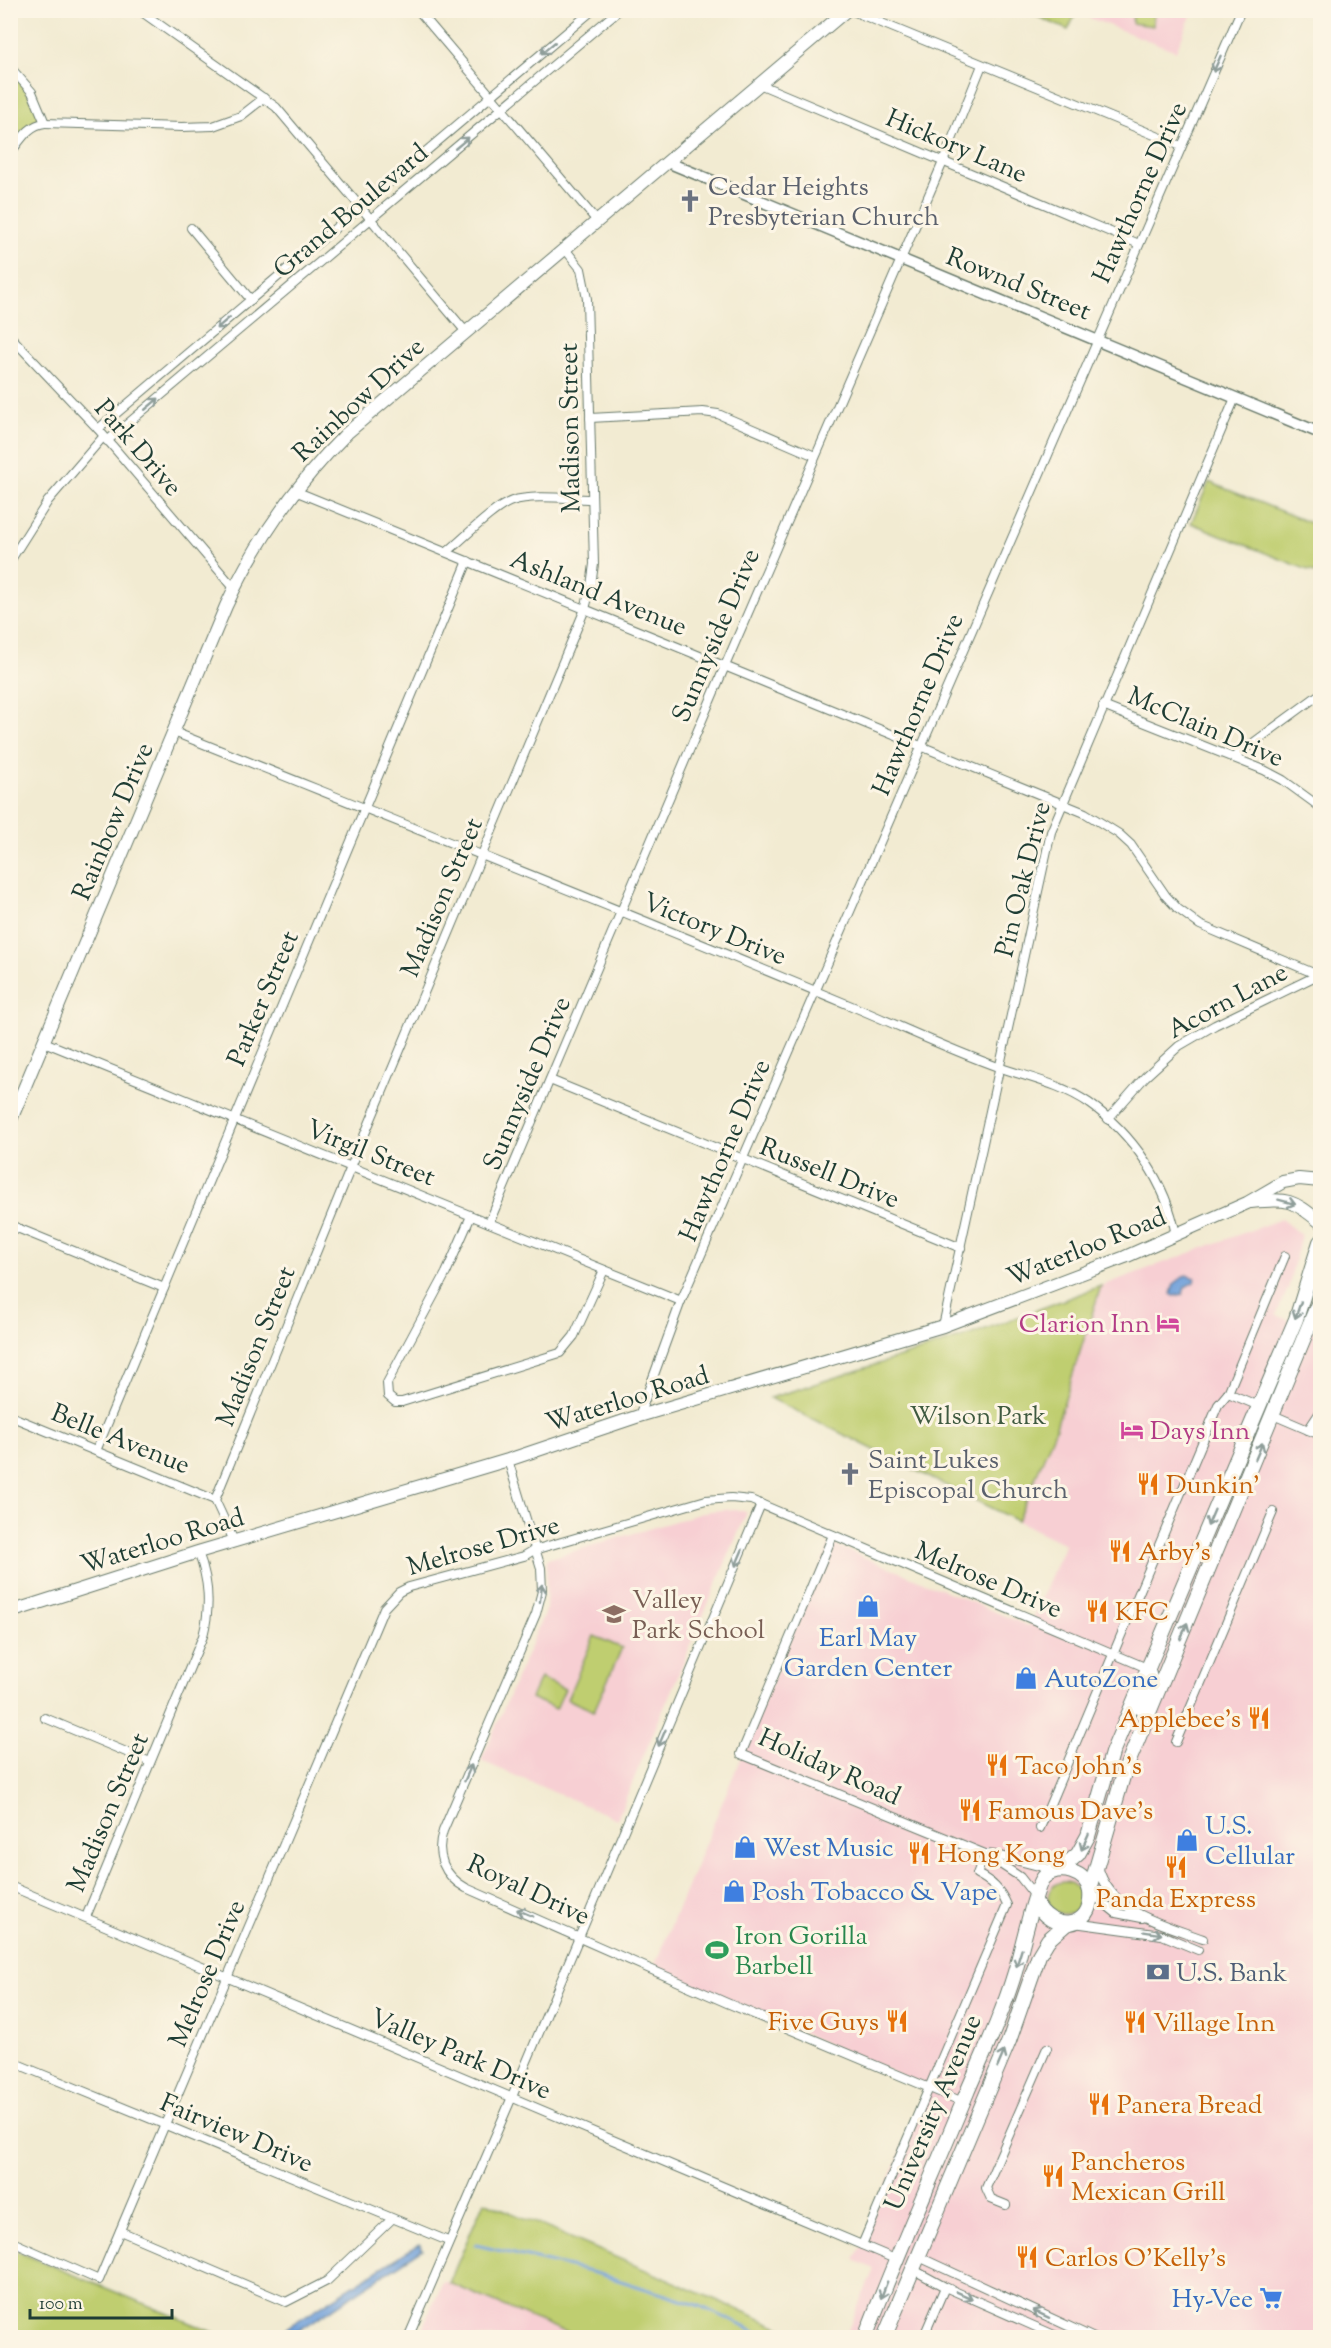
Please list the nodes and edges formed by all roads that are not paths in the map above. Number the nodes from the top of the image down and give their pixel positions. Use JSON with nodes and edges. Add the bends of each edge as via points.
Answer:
{"nodes":[{"id":1,"x":418,"y":10,"type":"edge"},
{"id":2,"x":593,"y":10,"type":"edge"},
{"id":3,"x":619,"y":10,"type":"edge"},
{"id":4,"x":848,"y":10,"type":"edge"},
{"id":5,"x":1241,"y":10,"type":"edge"},
{"id":6,"x":146,"y":12,"type":"edge"},
{"id":7,"x":982,"y":65,"type":"junction"},
{"id":8,"x":10,"y":67,"type":"edge"},
{"id":9,"x":759,"y":84,"type":"junction"},
{"id":10,"x":491,"y":97,"type":"junction"},
{"id":11,"x":264,"y":98,"type":"junction"},
{"id":12,"x":502,"y":109,"type":"junction"},
{"id":13,"x":45,"y":123,"type":"junction"},
{"id":14,"x":1181,"y":146,"type":"junction"},
{"id":15,"x":10,"y":153,"type":"edge"},
{"id":16,"x":667,"y":162,"type":"junction"},
{"id":17,"x":943,"y":162,"type":"junction"},
{"id":18,"x":360,"y":207,"type":"junction"},
{"id":19,"x":371,"y":219,"type":"junction"},
{"id":20,"x":597,"y":221,"type":"junction"},
{"id":21,"x":191,"y":228,"type":"dead end"},
{"id":22,"x":1139,"y":244,"type":"junction"},
{"id":23,"x":565,"y":249,"type":"junction"},
{"id":24,"x":900,"y":258,"type":"junction"},
{"id":25,"x":251,"y":300,"type":"junction"},
{"id":26,"x":466,"y":332,"type":"junction"},
{"id":27,"x":10,"y":336,"type":"edge"},
{"id":28,"x":1097,"y":340,"type":"junction"},
{"id":29,"x":1235,"y":398,"type":"junction"},
{"id":30,"x":590,"y":418,"type":"junction"},
{"id":31,"x":1320,"y":433,"type":"edge"},
{"id":32,"x":103,"y":436,"type":"junction"},
{"id":33,"x":815,"y":456,"type":"junction"},
{"id":34,"x":295,"y":490,"type":"junction"},
{"id":35,"x":591,"y":499,"type":"junction"},
{"id":36,"x":447,"y":552,"type":"junction"},
{"id":37,"x":10,"y":561,"type":"edge"},
{"id":38,"x":468,"y":561,"type":"junction"},
{"id":39,"x":234,"y":588,"type":"junction"},
{"id":40,"x":585,"y":609,"type":"junction"},
{"id":41,"x":725,"y":666,"type":"junction"},
{"id":42,"x":1320,"y":694,"type":"edge"},
{"id":43,"x":1103,"y":706,"type":"junction"},
{"id":44,"x":174,"y":732,"type":"junction"},
{"id":45,"x":921,"y":746,"type":"junction"},
{"id":46,"x":1234,"y":757,"type":"junction"},
{"id":47,"x":1062,"y":803,"type":"junction"},
{"id":48,"x":1320,"y":807,"type":"edge"},
{"id":49,"x":364,"y":809,"type":"junction"},
{"id":50,"x":480,"y":856,"type":"junction"},
{"id":51,"x":621,"y":912,"type":"junction"},
{"id":52,"x":1319,"y":975,"type":"edge"},
{"id":53,"x":816,"y":991,"type":"junction"},
{"id":54,"x":44,"y":1042,"type":"junction"},
{"id":55,"x":998,"y":1067,"type":"junction"},
{"id":56,"x":550,"y":1080,"type":"junction"},
{"id":57,"x":1108,"y":1119,"type":"junction"},
{"id":58,"x":234,"y":1120,"type":"junction"},
{"id":59,"x":10,"y":1122,"type":"edge"},
{"id":60,"x":743,"y":1159,"type":"junction"},
{"id":61,"x":351,"y":1167,"type":"junction"},
{"id":62,"x":1320,"y":1181,"type":"edge"},
{"id":63,"x":1247,"y":1203,"type":"junction"},
{"id":64,"x":471,"y":1216,"type":"junction"},
{"id":65,"x":1320,"y":1222,"type":"edge"},
{"id":66,"x":489,"y":1223,"type":"junction"},
{"id":67,"x":10,"y":1225,"type":"edge"},
{"id":68,"x":1176,"y":1235,"type":"junction"},
{"id":69,"x":1320,"y":1242,"type":"edge"},
{"id":70,"x":961,"y":1248,"type":"junction"},
{"id":71,"x":1285,"y":1256,"type":"dead end"},
{"id":72,"x":604,"y":1270,"type":"junction"},
{"id":73,"x":164,"y":1288,"type":"junction"},
{"id":74,"x":1320,"y":1299,"type":"edge"},
{"id":75,"x":681,"y":1301,"type":"junction"},
{"id":76,"x":943,"y":1326,"type":"junction"},
{"id":77,"x":1287,"y":1339,"type":"junction"},
{"id":78,"x":1320,"y":1381,"type":"edge"},
{"id":79,"x":1228,"y":1394,"type":"junction"},
{"id":80,"x":1259,"y":1406,"type":"junction"},
{"id":81,"x":1274,"y":1415,"type":"junction"},
{"id":82,"x":10,"y":1416,"type":"edge"},
{"id":83,"x":639,"y":1416,"type":"junction"},
{"id":84,"x":1308,"y":1430,"type":"junction"},
{"id":85,"x":1320,"y":1435,"type":"edge"},
{"id":86,"x":96,"y":1451,"type":"junction"},
{"id":87,"x":508,"y":1460,"type":"junction"},
{"id":88,"x":215,"y":1500,"type":"junction"},
{"id":89,"x":761,"y":1504,"type":"junction"},
{"id":90,"x":1274,"y":1512,"type":"dead end"},
{"id":91,"x":833,"y":1535,"type":"junction"},
{"id":92,"x":234,"y":1541,"type":"junction"},
{"id":93,"x":534,"y":1550,"type":"junction"},
{"id":94,"x":198,"y":1552,"type":"junction"},
{"id":95,"x":10,"y":1612,"type":"edge"},
{"id":96,"x":1113,"y":1654,"type":"junction"},
{"id":97,"x":1147,"y":1668,"type":"junction"},
{"id":98,"x":45,"y":1718,"type":"dead end"},
{"id":99,"x":1176,"y":1742,"type":"dead end"},
{"id":100,"x":1134,"y":1750,"type":"junction"},
{"id":101,"x":150,"y":1762,"type":"junction"},
{"id":102,"x":1040,"y":1828,"type":"dead end"},
{"id":103,"x":985,"y":1854,"type":"junction"},
{"id":104,"x":1098,"y":1865,"type":"junction"},
{"id":105,"x":1058,"y":1870,"type":"junction"},
{"id":106,"x":10,"y":1886,"type":"edge"},
{"id":107,"x":1090,"y":1891,"type":"junction"},
{"id":108,"x":1035,"y":1899,"type":"junction"},
{"id":109,"x":86,"y":1917,"type":"junction"},
{"id":110,"x":1151,"y":1920,"type":"junction"},
{"id":111,"x":1069,"y":1924,"type":"junction"},
{"id":112,"x":578,"y":1936,"type":"junction"},
{"id":113,"x":1203,"y":1939,"type":"dead end"},
{"id":114,"x":1198,"y":1950,"type":"dead end"},
{"id":115,"x":227,"y":1977,"type":"junction"},
{"id":116,"x":1047,"y":2048,"type":"dead end"},
{"id":117,"x":10,"y":2061,"type":"edge"},
{"id":118,"x":928,"y":2087,"type":"junction"},
{"id":119,"x":512,"y":2097,"type":"junction"},
{"id":120,"x":963,"y":2102,"type":"junction"},
{"id":121,"x":165,"y":2125,"type":"junction"},
{"id":122,"x":931,"y":2178,"type":"junction"},
{"id":123,"x":948,"y":2184,"type":"junction"},
{"id":124,"x":1006,"y":2205,"type":"dead end"},
{"id":125,"x":392,"y":2219,"type":"junction"},
{"id":126,"x":120,"y":2231,"type":"junction"},
{"id":127,"x":10,"y":2241,"type":"edge"},
{"id":128,"x":448,"y":2241,"type":"junction"},
{"id":129,"x":862,"y":2245,"type":"junction"},
{"id":130,"x":896,"y":2259,"type":"junction"},
{"id":131,"x":915,"y":2263,"type":"junction"},
{"id":132,"x":945,"y":2287,"type":"junction"},
{"id":133,"x":408,"y":2337,"type":"edge"},
{"id":134,"x":865,"y":2337,"type":"edge"},
{"id":135,"x":884,"y":2337,"type":"edge"},
{"id":136,"x":923,"y":2337,"type":"edge"},
{"id":137,"x":1060,"y":2337,"type":"edge"},
{"id":138,"x":1094,"y":2337,"type":"edge"}],
"edges":[{"from":1,"to":10,"type":"street"},
{"from":2,"to":10,"type":"street","name":"Grand Boulevard","one_way":true},
{"from":3,"to":12,"type":"street","name":"Grand Boulevard"},
{"from":4,"to":7,"type":"street"},
{"from":4,"to":9,"type":"main road","name":"Rainbow Drive"},
{"from":5,"to":14,"type":"street","name":"Hawthorne Drive","one_way":true},
{"from":6,"to":11,"type":"street"},
{"from":7,"to":14,"type":"street"},
{"from":7,"to":17,"type":"street","name":"Sunnyside Drive"},
{"from":8,"to":13,"type":"street","via":[[32,92]]},
{"from":9,"to":16,"type":"main road","name":"Rainbow Drive"},
{"from":9,"to":17,"type":"street","name":"Hickory Lane"},
{"from":10,"to":12,"type":"street"},
{"from":10,"to":18,"type":"street","name":"Grand Boulevard"},
{"from":11,"to":13,"type":"street","via":[[241,116],[200,127]]},
{"from":11,"to":18,"type":"street","via":[[276,107]]},
{"from":19,"to":12,"type":"street","name":"Grand Boulevard","one_way":true},
{"from":12,"to":20,"type":"street"},
{"from":13,"to":15,"type":"street","via":[[30,128]]},
{"from":14,"to":22,"type":"street","name":"Hawthorne Drive"},
{"from":16,"to":20,"type":"main road","name":"Rainbow Drive"},
{"from":16,"to":24,"type":"street","name":"Rownd Street"},
{"from":17,"to":22,"type":"street","name":"Hickory Lane"},
{"from":17,"to":24,"type":"street","name":"Sunnyside Drive"},
{"from":18,"to":19,"type":"street"},
{"from":18,"to":25,"type":"street","name":"Grand Boulevard"},
{"from":19,"to":26,"type":"street"},
{"from":32,"to":19,"type":"street","name":"Grand Boulevard","one_way":true},
{"from":20,"to":23,"type":"main road","name":"Rainbow Drive"},
{"from":21,"to":25,"type":"street"},
{"from":22,"to":28,"type":"street","name":"Hawthorne Drive"},
{"from":23,"to":26,"type":"main road","name":"Rainbow Drive"},
{"from":23,"to":30,"type":"street","name":"Madison Street","via":[[581,269],[587,299]]},
{"from":24,"to":28,"type":"street","name":"Rownd Street"},
{"from":24,"to":33,"type":"street","name":"Sunnyside Drive"},
{"from":25,"to":32,"type":"street","name":"Grand Boulevard","one_way":true},
{"from":26,"to":34,"type":"main road","name":"Rainbow Drive","via":[[347,433]]},
{"from":27,"to":32,"type":"street","name":"Park Drive"},
{"from":28,"to":29,"type":"street","name":"Rownd Street"},
{"from":28,"to":45,"type":"street","name":"Hawthorne Drive"},
{"from":29,"to":31,"type":"street","name":"Rownd Street"},
{"from":29,"to":43,"type":"street","name":"Pin Oak Drive"},
{"from":30,"to":33,"type":"street","via":[[718,414]]},
{"from":30,"to":35,"type":"street","name":"Madison Street"},
{"from":32,"to":37,"type":"street","name":"Grand Boulevard","via":[[48,501]]},
{"from":32,"to":39,"type":"street","name":"Park Drive"},
{"from":33,"to":41,"type":"street","name":"Sunnyside Drive"},
{"from":34,"to":36,"type":"street","name":"Ashland Avenue"},
{"from":34,"to":39,"type":"main road","name":"Rainbow Drive"},
{"from":35,"to":36,"type":"street","via":[[511,501]]},
{"from":35,"to":40,"type":"street","name":"Madison Street","via":[[594,575]]},
{"from":36,"to":38,"type":"street","name":"Ashland Avenue"},
{"from":38,"to":40,"type":"street","name":"Ashland Avenue"},
{"from":38,"to":49,"type":"street","name":"Parker Street"},
{"from":39,"to":44,"type":"main road","name":"Rainbow Drive"},
{"from":40,"to":41,"type":"street","name":"Ashland Avenue"},
{"from":40,"to":50,"type":"street","name":"Madison Street"},
{"from":41,"to":45,"type":"street","name":"Ashland Avenue"},
{"from":41,"to":51,"type":"street","name":"Sunnyside Drive"},
{"from":42,"to":46,"type":"street"},
{"from":43,"to":46,"type":"street","name":"McClain Drive"},
{"from":43,"to":47,"type":"street","name":"Pin Oak Drive"},
{"from":44,"to":49,"type":"street","name":"Victory Drive"},
{"from":44,"to":54,"type":"main road","name":"Rainbow Drive"},
{"from":45,"to":47,"type":"street","name":"Ashland Avenue"},
{"from":45,"to":53,"type":"street","name":"Hawthorne Drive"},
{"from":46,"to":48,"type":"street","name":"McClain Drive","via":[[1283,780]]},
{"from":47,"to":52,"type":"street","name":"Ashland Avenue","via":[[1119,834],[1144,862],[1166,896],[1191,919]]},
{"from":47,"to":55,"type":"street","name":"Pin Oak Drive","via":[[1051,832]]},
{"from":49,"to":50,"type":"street","name":"Victory Drive"},
{"from":49,"to":58,"type":"street","name":"Parker Street"},
{"from":50,"to":51,"type":"street","name":"Victory Drive"},
{"from":50,"to":61,"type":"street","name":"Madison Street"},
{"from":51,"to":53,"type":"street","name":"Victory Drive"},
{"from":51,"to":56,"type":"street","name":"Sunnyside Drive"},
{"from":52,"to":57,"type":"street","name":"Acorn Lane","via":[[1179,1046]]},
{"from":53,"to":55,"type":"street","name":"Victory Drive"},
{"from":53,"to":60,"type":"street","name":"Hawthorne Drive"},
{"from":54,"to":58,"type":"street","name":"Virgil Street"},
{"from":54,"to":59,"type":"main road","name":"Rainbow Drive"},
{"from":55,"to":57,"type":"street","name":"Victory Drive","via":[[1060,1087]]},
{"from":55,"to":70,"type":"street","name":"Pin Oak Drive"},
{"from":56,"to":60,"type":"street","name":"Russell Drive"},
{"from":56,"to":66,"type":"street","name":"Sunnyside Drive"},
{"from":57,"to":68,"type":"street","name":"Victory Drive","via":[[1133,1144],[1156,1179]]},
{"from":58,"to":61,"type":"street","name":"Virgil Street"},
{"from":58,"to":73,"type":"street","name":"Parker Street"},
{"from":60,"to":70,"type":"street","name":"Russell Drive"},
{"from":60,"to":75,"type":"street","name":"Hawthorne Drive"},
{"from":61,"to":64,"type":"street","name":"Virgil Street"},
{"from":61,"to":88,"type":"street","name":"Madison Street"},
{"from":62,"to":63,"type":"main road","name":"Waterloo Road","via":[[1283,1182]]},
{"from":63,"to":65,"type":"main road","name":"Waterloo Road","one_way":true,"via":[[1291,1201]]},
{"from":63,"to":68,"type":"main road","name":"Waterloo Road"},
{"from":64,"to":66,"type":"street","name":"Virgil Street"},
{"from":64,"to":72,"type":"street","via":[[446,1273],[387,1383],[387,1396],[395,1402],[560,1353],[574,1336]]},
{"from":66,"to":72,"type":"street","name":"Virgil Street"},
{"from":67,"to":73,"type":"street"},
{"from":68,"to":76,"type":"main road","name":"Waterloo Road"},
{"from":69,"to":77,"type":"main road","one_way":true},
{"from":70,"to":76,"type":"street","name":"Pin Oak Drive"},
{"from":71,"to":79,"type":"street"},
{"from":72,"to":75,"type":"street","name":"Virgil Street"},
{"from":73,"to":86,"type":"street","name":"Parker Street"},
{"from":74,"to":81,"type":"main road"},
{"from":75,"to":83,"type":"street","name":"Hawthorne Drive"},
{"from":76,"to":83,"type":"main road","name":"Waterloo Road"},
{"from":77,"to":80,"type":"main road"},
{"from":77,"to":81,"type":"main road","via":[[1285,1368],[1271,1402]]},
{"from":78,"to":84,"type":"street","via":[[1320,1412]]},
{"from":79,"to":80,"type":"street"},
{"from":79,"to":96,"type":"street","via":[[1218,1405]]},
{"from":80,"to":97,"type":"main road","one_way":true},
{"from":81,"to":84,"type":"street"},
{"from":100,"to":81,"type":"main road","one_way":true},
{"from":82,"to":86,"type":"street","name":"Belle Avenue"},
{"from":83,"to":87,"type":"main road","name":"Waterloo Road"},
{"from":84,"to":85,"type":"street"},
{"from":86,"to":88,"type":"street","name":"Belle Avenue"},
{"from":87,"to":92,"type":"main road","name":"Waterloo Road"},
{"from":87,"to":93,"type":"street","name":"Royal Drive"},
{"from":88,"to":92,"type":"street"},
{"from":89,"to":91,"type":"street","name":"Melrose Drive"},
{"from":89,"to":93,"type":"street","name":"Melrose Drive","via":[[730,1498],[706,1500]]},
{"from":89,"to":112,"type":"street","one_way":true},
{"from":90,"to":99,"type":"street"},
{"from":91,"to":96,"type":"street","name":"Melrose Drive"},
{"from":91,"to":103,"type":"street","name":"Holiday Road","via":[[741,1754]]},
{"from":92,"to":94,"type":"main road","name":"Waterloo Road"},
{"from":112,"to":93,"type":"street","name":"Royal Drive","one_way":true,"via":[[459,1884],[447,1872],[440,1856],[443,1831],[540,1603],[541,1568]]},
{"from":93,"to":115,"type":"street","name":"Melrose Drive","via":[[525,1557],[419,1583],[399,1592],[384,1608]]},
{"from":94,"to":95,"type":"main road","name":"Waterloo Road"},
{"from":94,"to":101,"type":"street","name":"Madison Street","via":[[208,1583],[207,1622]]},
{"from":96,"to":97,"type":"street","name":"Melrose Drive"},
{"from":96,"to":102,"type":"street"},
{"from":97,"to":100,"type":"main road","via":[[1152,1684],[1138,1718]]},
{"from":97,"to":105,"type":"main road","one_way":true,"via":[[1112,1753],[1085,1842],[1078,1854]]},
{"from":98,"to":101,"type":"street"},
{"from":100,"to":104,"type":"main road"},
{"from":101,"to":109,"type":"street","name":"Madison Street"},
{"from":103,"to":105,"type":"street","name":"Holiday Road"},
{"from":103,"to":108,"type":"street","name":"Holiday Road","via":[[1020,1877]]},
{"from":103,"to":118,"type":"street","via":[[977,1874],[992,1881],[1007,1905]]},
{"from":104,"to":107,"type":"main road"},
{"from":104,"to":110,"type":"street","via":[[1101,1878],[1118,1900]]},
{"from":105,"to":107,"type":"main road","via":[[1079,1875]]},
{"from":105,"to":108,"type":"main road","via":[[1043,1877]]},
{"from":106,"to":109,"type":"street","name":"Valley Park Drive"},
{"from":107,"to":110,"type":"street","via":[[1116,1913]]},
{"from":107,"to":111,"type":"main road","via":[[1086,1911]]},
{"from":108,"to":111,"type":"main road","via":[[1045,1917]]},
{"from":108,"to":120,"type":"main road","name":"University Avenue","one_way":true,"via":[[1009,1993]]},
{"from":109,"to":115,"type":"street","name":"Valley Park Drive"},
{"from":110,"to":113,"type":"street"},
{"from":111,"to":114,"type":"street","one_way":true,"via":[[1162,1935]]},
{"from":123,"to":111,"type":"main road","name":"University Avenue","one_way":true,"via":[[1010,2041],[1039,1955],[1048,1940]]},
{"from":112,"to":118,"type":"street","name":"Royal Drive"},
{"from":112,"to":119,"type":"street"},
{"from":115,"to":119,"type":"street","name":"Valley Park Drive"},
{"from":115,"to":121,"type":"street","name":"Melrose Drive"},
{"from":116,"to":124,"type":"street","via":[[986,2188],[991,2199]]},
{"from":117,"to":121,"type":"street","name":"Fairview Drive"},
{"from":118,"to":120,"type":"street","name":"Royal Drive"},
{"from":118,"to":129,"type":"street"},
{"from":119,"to":128,"type":"street"},
{"from":119,"to":129,"type":"street","name":"Valley Park Drive"},
{"from":120,"to":122,"type":"main road","name":"University Avenue"},
{"from":120,"to":123,"type":"main road","via":[[968,2115],[953,2154]]},
{"from":121,"to":125,"type":"street","name":"Fairview Drive"},
{"from":121,"to":126,"type":"street","name":"Melrose Drive"},
{"from":122,"to":130,"type":"main road","name":"University Avenue"},
{"from":122,"to":131,"type":"main road","via":[[930,2203],[912,2247]]},
{"from":123,"to":131,"type":"main road","name":"University Avenue"},
{"from":125,"to":126,"type":"street","via":[[327,2281],[286,2302]]},
{"from":125,"to":128,"type":"street","name":"Fairview Drive"},
{"from":126,"to":127,"type":"street","name":"Melrose Drive","via":[[99,2280]]},
{"from":128,"to":133,"type":"street"},
{"from":129,"to":130,"type":"street","name":"Valley Park Drive"},
{"from":130,"to":134,"type":"main road","name":"University Avenue","one_way":true},
{"from":131,"to":132,"type":"street"},
{"from":131,"to":135,"type":"main road","name":"University Avenue"},
{"from":138,"to":131,"type":"street","one_way":true},
{"from":132,"to":136,"type":"street"},
{"from":132,"to":137,"type":"street","one_way":true}]}
